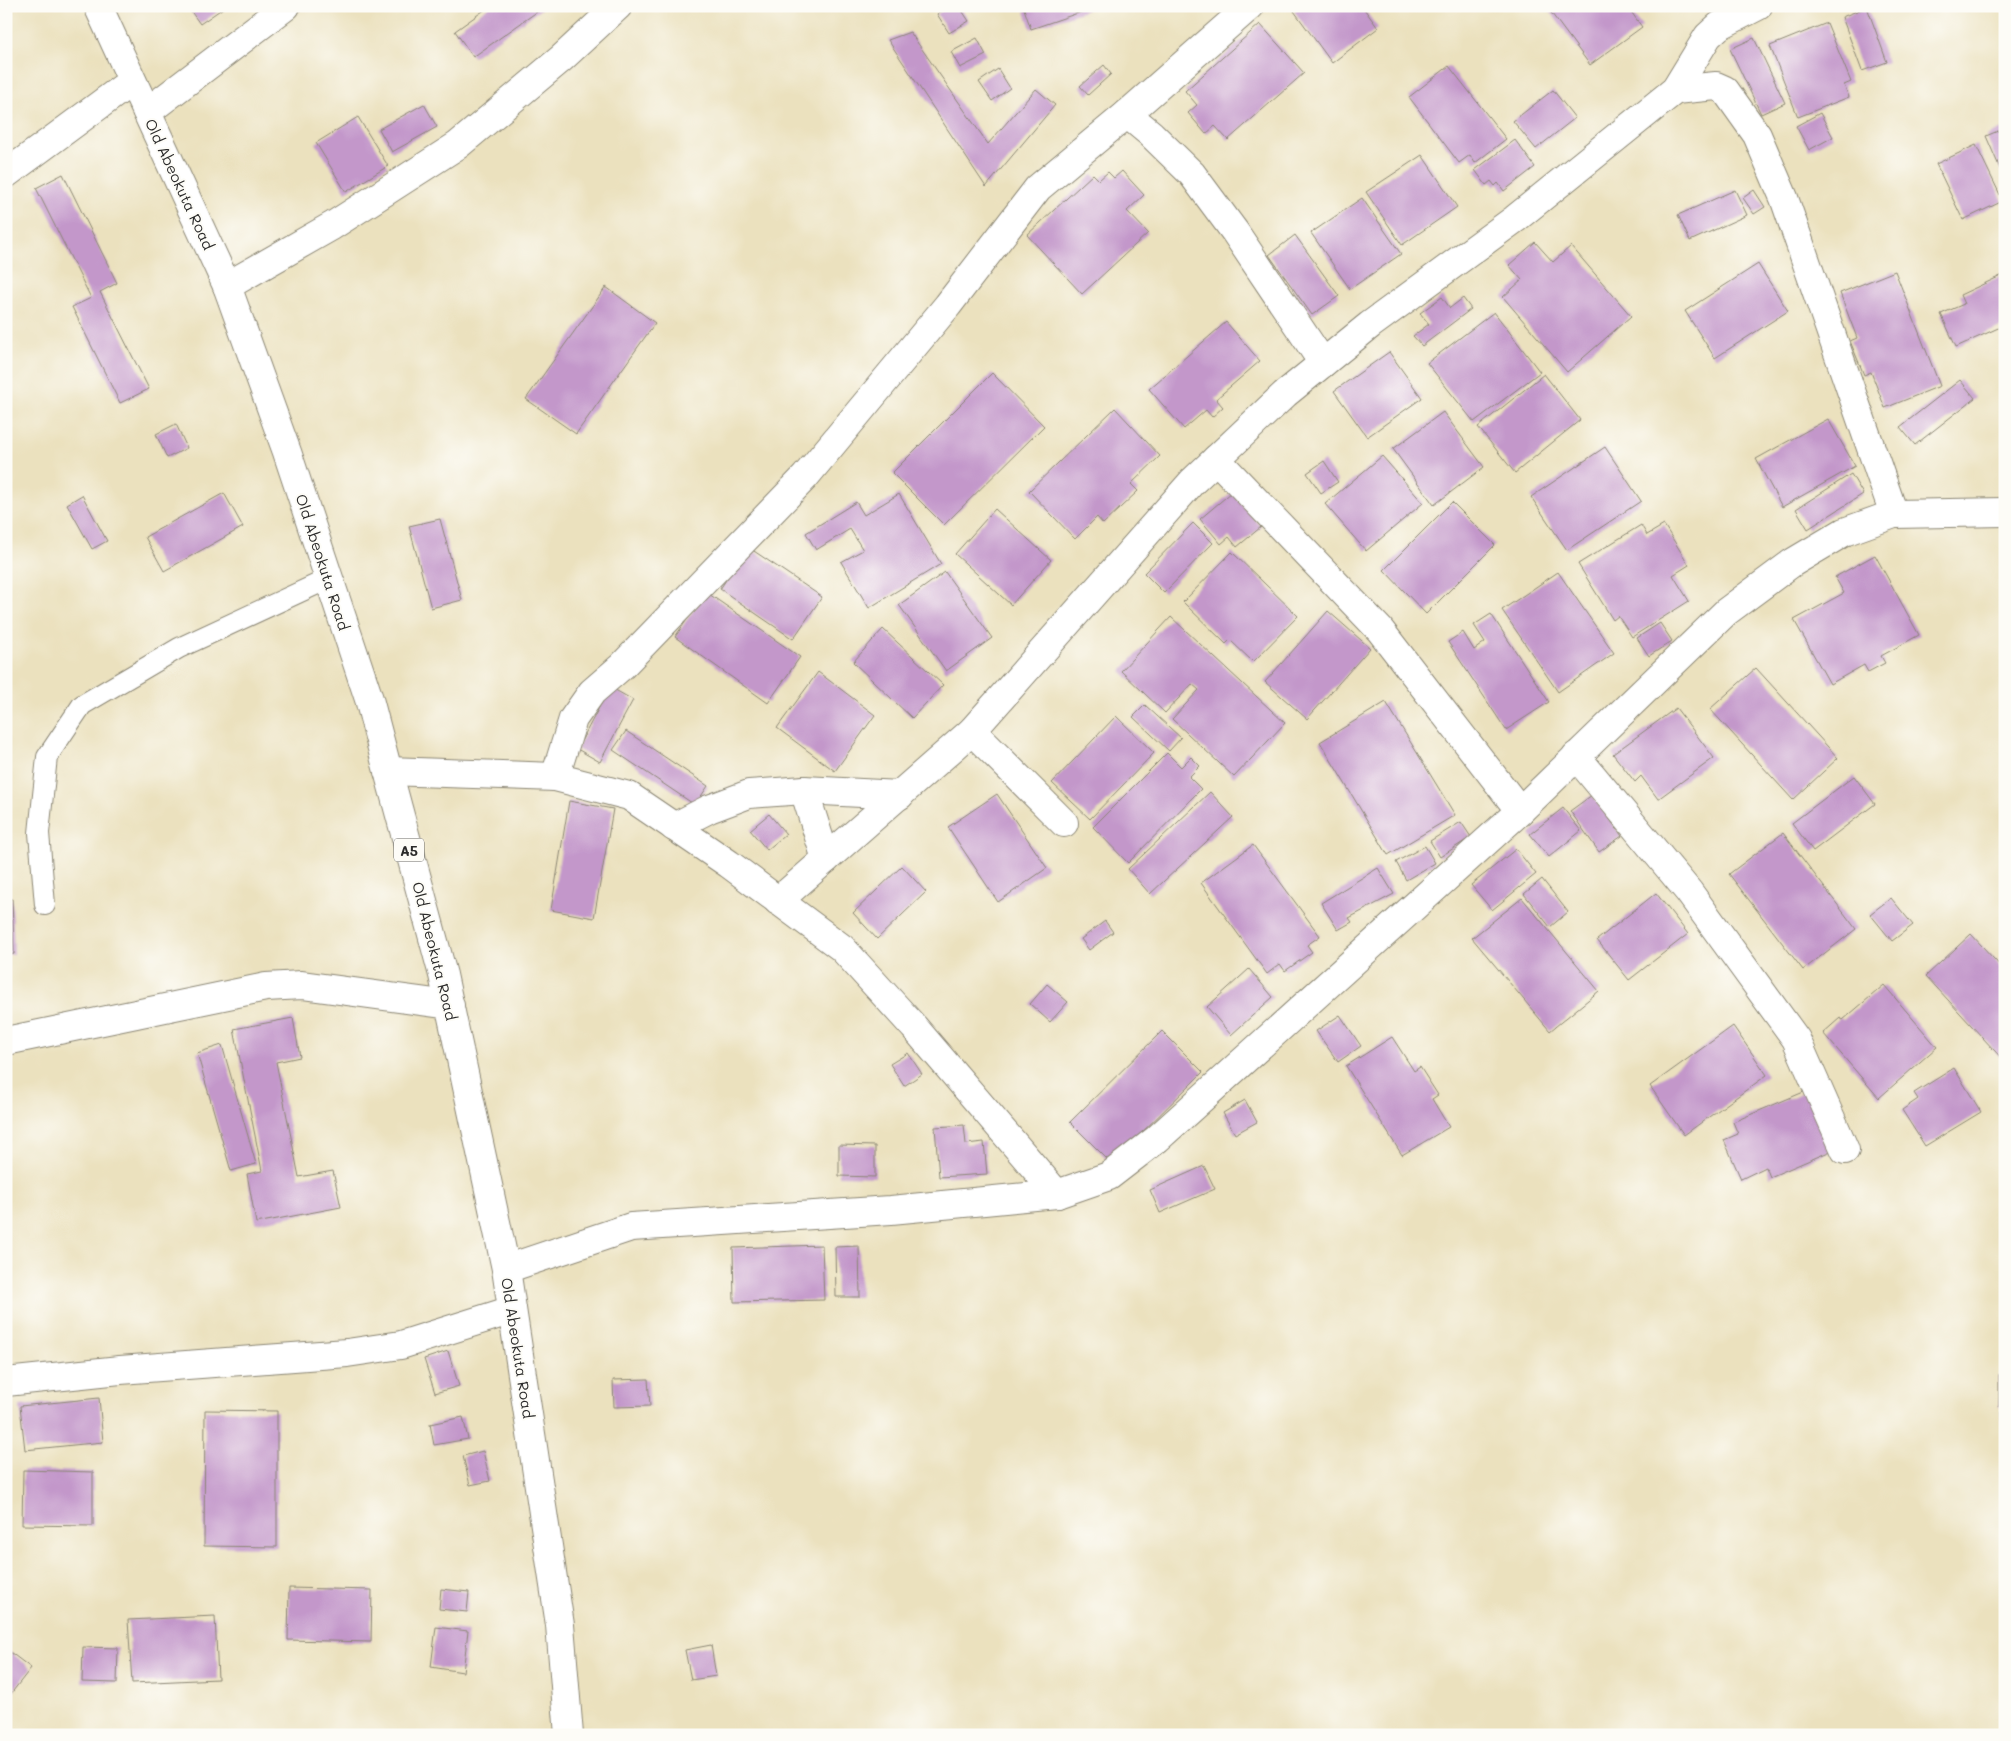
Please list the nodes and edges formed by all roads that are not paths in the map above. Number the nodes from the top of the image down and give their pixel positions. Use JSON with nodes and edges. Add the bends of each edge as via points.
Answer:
{"nodes":[{"id":1,"x":98,"y":6,"type":"edge"},
{"id":2,"x":286,"y":6,"type":"edge"},
{"id":3,"x":618,"y":6,"type":"edge"},
{"id":4,"x":1250,"y":6,"type":"edge"},
{"id":5,"x":1758,"y":6,"type":"edge"},
{"id":6,"x":132,"y":81,"type":"junction"},
{"id":7,"x":1675,"y":90,"type":"junction"},
{"id":8,"x":147,"y":112,"type":"junction"},
{"id":9,"x":1127,"y":114,"type":"junction"},
{"id":10,"x":6,"y":174,"type":"edge"},
{"id":11,"x":227,"y":286,"type":"junction"},
{"id":12,"x":1323,"y":363,"type":"junction"},
{"id":13,"x":1216,"y":459,"type":"junction"},
{"id":14,"x":2005,"y":512,"type":"edge"},
{"id":15,"x":1894,"y":514,"type":"junction"},
{"id":16,"x":328,"y":579,"type":"junction"},
{"id":17,"x":972,"y":730,"type":"junction"},
{"id":18,"x":1576,"y":756,"type":"junction"},
{"id":19,"x":388,"y":771,"type":"junction"},
{"id":20,"x":554,"y":777,"type":"junction"},
{"id":21,"x":804,"y":790,"type":"junction"},
{"id":22,"x":900,"y":795,"type":"junction"},
{"id":23,"x":1520,"y":810,"type":"junction"},
{"id":24,"x":1064,"y":823,"type":"dead end"},
{"id":25,"x":674,"y":827,"type":"junction"},
{"id":26,"x":826,"y":859,"type":"junction"},
{"id":27,"x":778,"y":901,"type":"junction"},
{"id":28,"x":45,"y":905,"type":"dead end"},
{"id":29,"x":450,"y":1005,"type":"junction"},
{"id":30,"x":6,"y":1042,"type":"edge"},
{"id":31,"x":1844,"y":1150,"type":"dead end"},
{"id":32,"x":1058,"y":1194,"type":"junction"},
{"id":33,"x":506,"y":1269,"type":"junction"},
{"id":34,"x":512,"y":1310,"type":"junction"},
{"id":35,"x":6,"y":1382,"type":"edge"},
{"id":36,"x":569,"y":1735,"type":"edge"}],
"edges":[{"from":1,"to":6,"type":"main road","name":"Old Abeokuta Road","number":"A5"},
{"from":2,"to":8,"type":"main road"},
{"from":3,"to":11,"type":"main road","via":[[562,58],[458,144],[332,226]]},
{"from":4,"to":9,"type":"main road"},
{"from":5,"to":7,"type":"main road","via":[[1719,26],[1708,36]]},
{"from":6,"to":8,"type":"main road","name":"Old Abeokuta Road","number":"A5"},
{"from":6,"to":10,"type":"main road"},
{"from":7,"to":12,"type":"main road","via":[[1515,219],[1370,324]]},
{"from":7,"to":15,"type":"main road","via":[[1716,86],[1725,90],[1757,135],[1784,198]]},
{"from":8,"to":11,"type":"main road","name":"Old Abeokuta Road","number":"A5"},
{"from":9,"to":12,"type":"main road","via":[[1192,174]]},
{"from":9,"to":20,"type":"main road","via":[[1038,188],[948,305],[805,477],[622,666],[592,692],[573,719]]},
{"from":11,"to":16,"type":"main road","name":"Old Abeokuta Road","number":"A5","via":[[287,452]]},
{"from":12,"to":13,"type":"main road"},
{"from":13,"to":17,"type":"main road"},
{"from":13,"to":23,"type":"main road","via":[[1380,630]]},
{"from":14,"to":15,"type":"main road"},
{"from":15,"to":18,"type":"main road","via":[[1844,532],[1792,563],[1726,612]]},
{"from":16,"to":19,"type":"main road","name":"Old Abeokuta Road","number":"A5","via":[[369,699]]},
{"from":16,"to":28,"type":"lane","via":[[179,648],[82,705],[47,757],[39,833]]},
{"from":17,"to":22,"type":"main road"},
{"from":17,"to":24,"type":"main road"},
{"from":18,"to":23,"type":"main road"},
{"from":18,"to":31,"type":"main road","via":[[1689,892],[1796,1039]]},
{"from":19,"to":20,"type":"main road"},
{"from":19,"to":29,"type":"main road","name":"Old Abeokuta Road","number":"A5"},
{"from":20,"to":25,"type":"main road","via":[[629,796]]},
{"from":21,"to":22,"type":"main road"},
{"from":21,"to":25,"type":"main road","via":[[749,794]]},
{"from":21,"to":26,"type":"main road"},
{"from":22,"to":26,"type":"main road"},
{"from":23,"to":32,"type":"main road","via":[[1157,1139],[1109,1176]]},
{"from":25,"to":27,"type":"main road"},
{"from":26,"to":27,"type":"main road"},
{"from":27,"to":32,"type":"main road","via":[[842,948]]},
{"from":29,"to":30,"type":"main road","via":[[302,986],[266,987]]},
{"from":29,"to":33,"type":"main road","name":"Old Abeokuta Road","number":"A5"},
{"from":32,"to":33,"type":"main road","via":[[891,1210],[632,1227]]},
{"from":33,"to":34,"type":"main road","name":"Old Abeokuta Road","number":"A5"},
{"from":34,"to":35,"type":"main road","via":[[401,1346]]},
{"from":34,"to":36,"type":"main road","name":"Old Abeokuta Road","number":"A5","via":[[560,1625]]}]}
